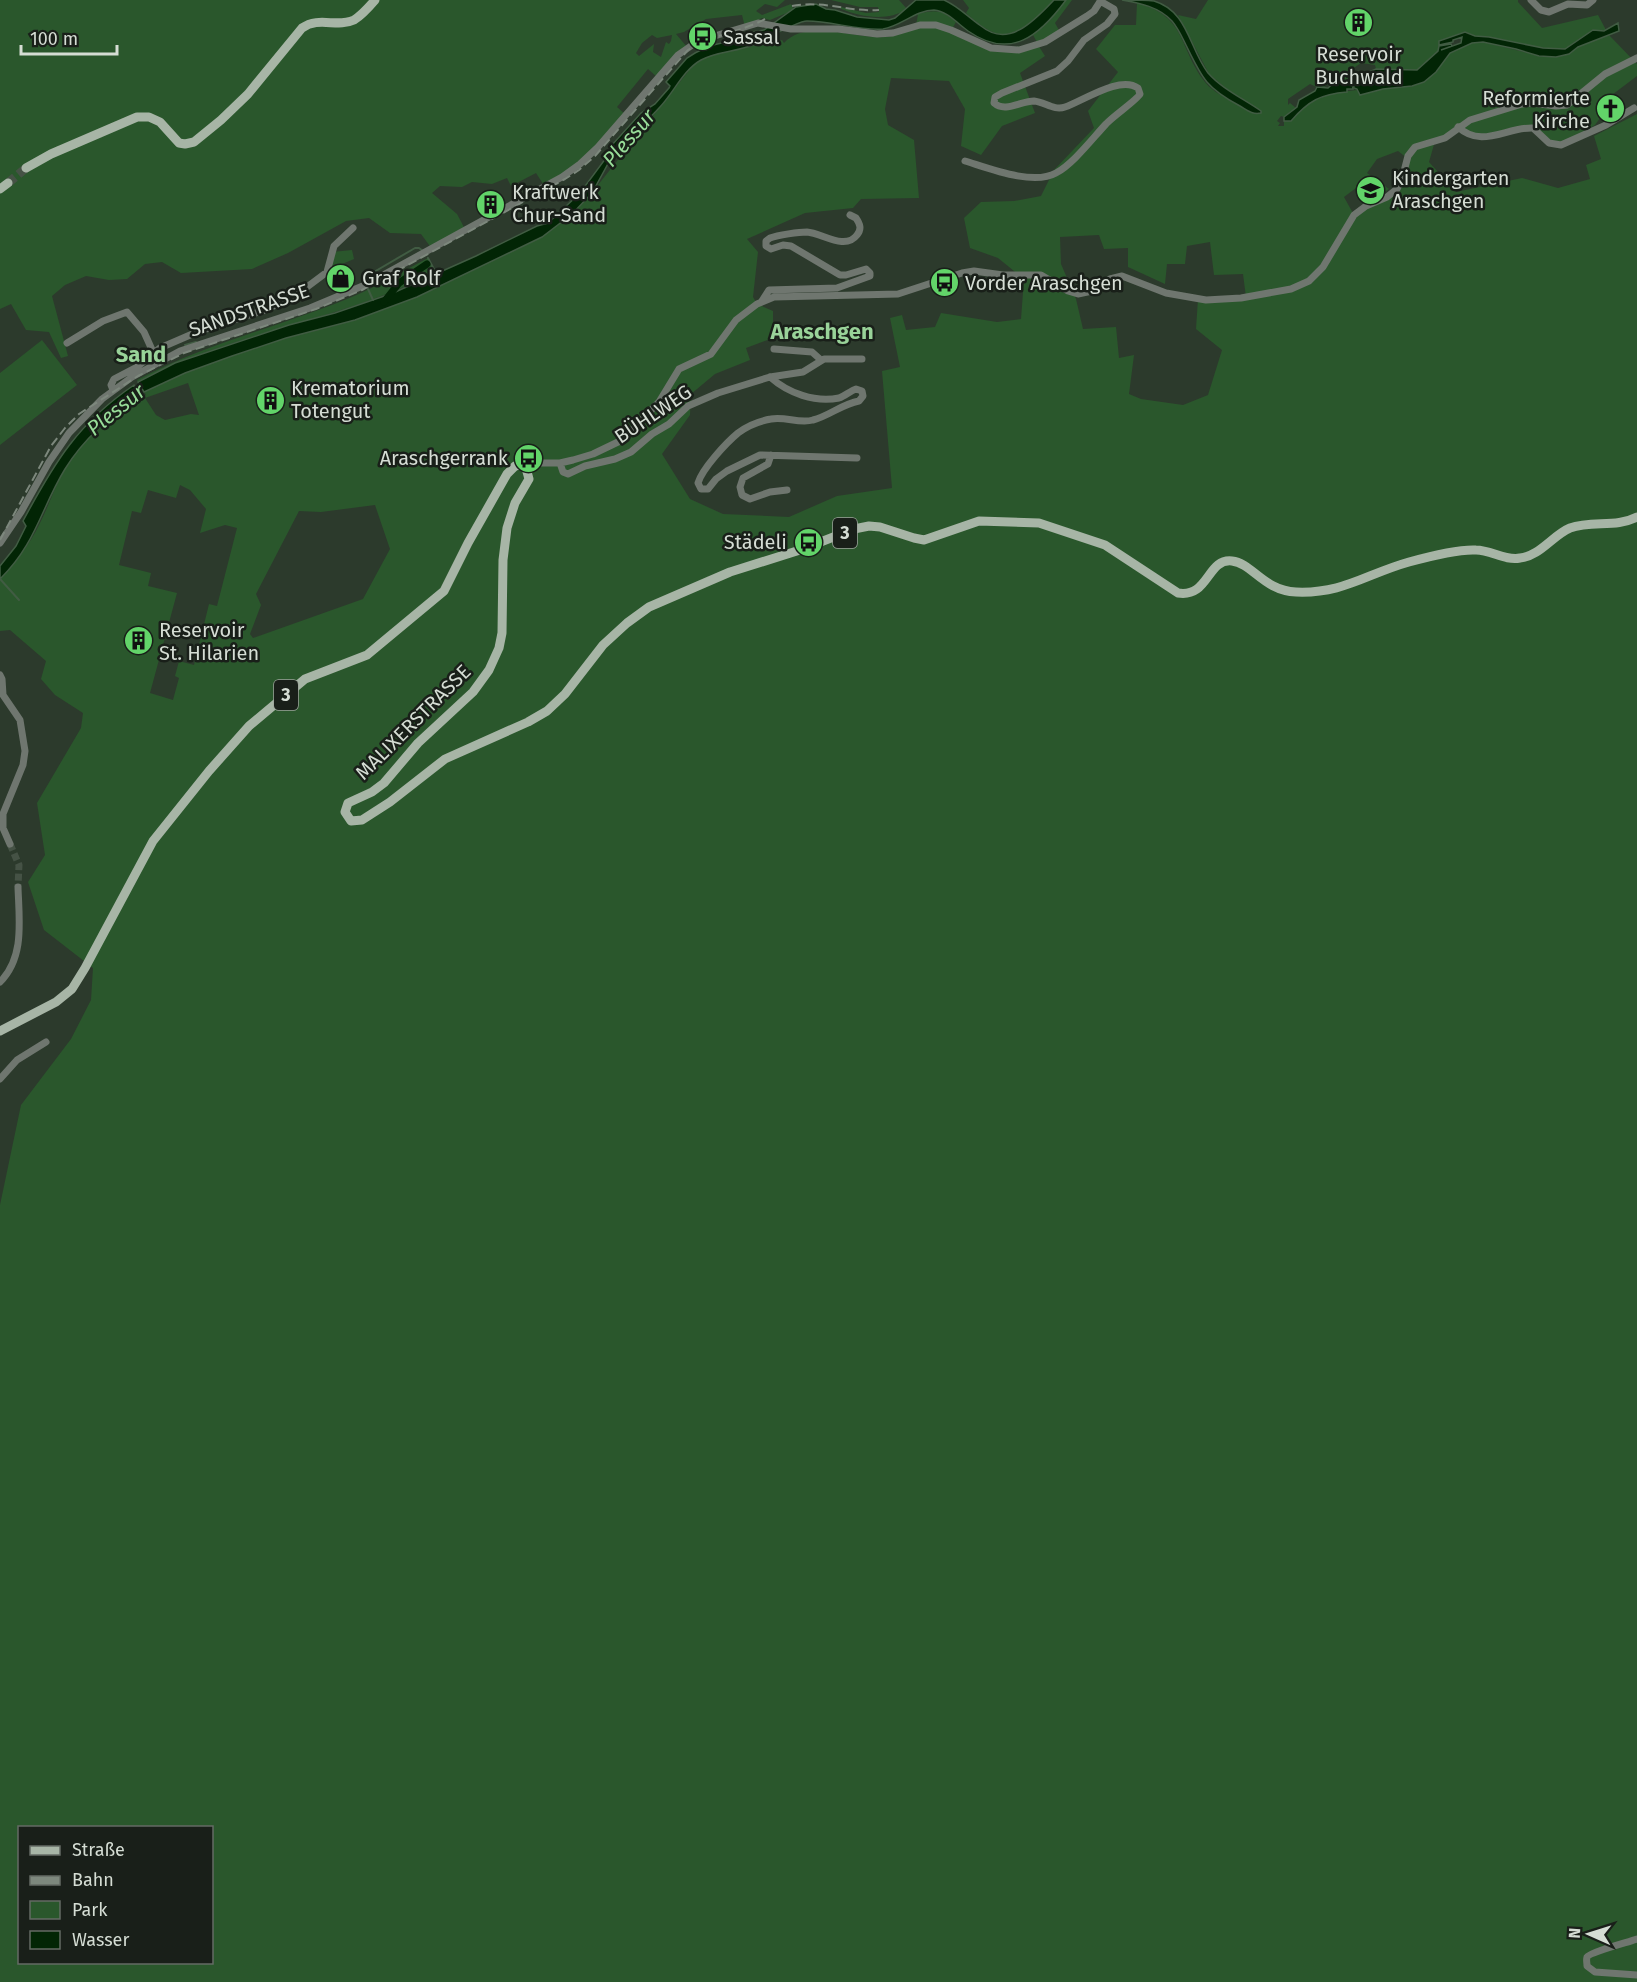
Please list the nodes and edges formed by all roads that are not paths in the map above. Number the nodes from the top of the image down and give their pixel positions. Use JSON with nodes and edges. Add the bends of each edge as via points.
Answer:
{"nodes":[{"id":1,"x":375,"y":0,"type":"edge"},
{"id":2,"x":1531,"y":0,"type":"edge"},
{"id":3,"x":1593,"y":0,"type":"edge"},
{"id":4,"x":1100,"y":1,"type":"edge"},
{"id":5,"x":1637,"y":58,"type":"edge"},
{"id":6,"x":1634,"y":108,"type":"dead end"},
{"id":7,"x":1458,"y":127,"type":"junction"},
{"id":8,"x":965,"y":160,"type":"dead end"},
{"id":9,"x":26,"y":168,"type":"tunnel mouth"},
{"id":10,"x":850,"y":215,"type":"dead end"},
{"id":11,"x":353,"y":228,"type":"dead end"},
{"id":12,"x":762,"y":302,"type":"junction"},
{"id":13,"x":68,"y":343,"type":"dead end"},
{"id":14,"x":774,"y":349,"type":"dead end"},
{"id":15,"x":153,"y":352,"type":"junction"},
{"id":16,"x":862,"y":359,"type":"dead end"},
{"id":17,"x":821,"y":360,"type":"junction"},
{"id":18,"x":770,"y":376,"type":"junction"},
{"id":19,"x":113,"y":390,"type":"junction"},
{"id":20,"x":771,"y":455,"type":"junction"},
{"id":21,"x":857,"y":458,"type":"dead end"},
{"id":22,"x":560,"y":463,"type":"junction"},
{"id":23,"x":525,"y":468,"type":"junction"},
{"id":24,"x":787,"y":490,"type":"dead end"},
{"id":25,"x":1637,"y":517,"type":"edge"},
{"id":26,"x":0,"y":543,"type":"edge"},
{"id":27,"x":0,"y":675,"type":"edge"},
{"id":28,"x":10,"y":844,"type":"tunnel mouth"},
{"id":29,"x":18,"y":887,"type":"tunnel mouth"},
{"id":30,"x":0,"y":982,"type":"edge"},
{"id":31,"x":0,"y":1031,"type":"edge"},
{"id":32,"x":46,"y":1042,"type":"dead end"},
{"id":33,"x":0,"y":1079,"type":"edge"},
{"id":34,"x":1637,"y":1939,"type":"edge"},
{"id":35,"x":1637,"y":1975,"type":"edge"}],
"edges":[{"from":1,"to":9,"type":"main road","via":[[350,21],[317,21],[302,28],[248,94],[195,142],[179,143],[160,122],[137,117]]},
{"from":2,"to":3,"type":"street","via":[[1549,12],[1568,4],[1587,5]]},
{"from":4,"to":8,"type":"street","via":[[1114,9],[1111,21],[1084,40],[1057,71],[1002,93],[994,103],[1002,107],[1033,101],[1061,108],[1091,94],[1127,85],[1138,88],[1138,98],[1052,175],[1010,174]]},
{"from":4,"to":19,"type":"street","name":"SANDSTRASSE","via":[[1089,15],[1045,42],[1014,51],[986,47],[936,25],[882,34],[762,23],[704,38],[687,47],[568,174],[365,285],[299,312],[180,351]]},
{"from":5,"to":7,"type":"street","via":[[1605,74],[1567,105],[1522,104]]},
{"from":6,"to":7,"type":"street","via":[[1606,125],[1558,145],[1549,143],[1531,128],[1479,137]]},
{"from":7,"to":12,"type":"street","via":[[1444,138],[1413,149],[1396,189],[1354,215],[1323,267],[1309,281],[1291,289],[1206,300],[1177,296],[1119,276],[1078,294],[1041,275],[974,271],[898,294],[780,296]]},
{"from":10,"to":12,"type":"street","via":[[860,226],[852,239],[840,241],[801,232],[771,237],[766,246],[791,246],[842,275],[868,270],[868,277],[832,288],[770,290]]},
{"from":11,"to":15,"type":"street","via":[[334,246],[325,274],[298,293],[268,309],[197,332]]},
{"from":12,"to":22,"type":"street","via":[[736,320],[711,354],[679,369],[659,402],[627,435],[593,454]]},
{"from":13,"to":15,"type":"street","via":[[105,320],[127,312],[144,332]]},
{"from":14,"to":17,"type":"street","name":"BÜHLWEG","via":[[812,352]]},
{"from":15,"to":19,"type":"street","via":[[113,379]]},
{"from":16,"to":17,"type":"street","name":"BÜHLWEG"},
{"from":17,"to":18,"type":"street","name":"BÜHLWEG","via":[[805,371]]},
{"from":18,"to":20,"type":"street","via":[[794,393],[817,398],[839,398],[856,389],[863,395],[859,401],[812,421],[773,419],[747,428],[717,455],[698,485],[706,490],[730,469],[760,455]]},
{"from":18,"to":22,"type":"street","name":"BÜHLWEG","via":[[692,404],[619,458],[568,474]]},
{"from":19,"to":26,"type":"street","name":"SANDSTRASSE","via":[[62,443]]},
{"from":20,"to":21,"type":"street"},
{"from":20,"to":24,"type":"street","via":[[768,464],[743,478],[741,494],[750,499]]},
{"from":22,"to":23,"type":"street","via":[[535,463]]},
{"from":23,"to":25,"type":"main road","name":"MALIXERSTRASSE","number":"3","via":[[529,478],[513,507],[506,535],[502,633],[489,670],[473,692],[418,743],[384,783],[348,803],[348,820],[365,818],[452,755],[547,711],[565,694],[593,655],[649,607],[730,572],[858,528],[880,527],[924,540],[979,521],[1039,523],[1104,545],[1178,593],[1187,594],[1195,591],[1216,566],[1232,560],[1279,590],[1316,592],[1334,590],[1409,562],[1461,551],[1523,558],[1579,525],[1616,524]]},
{"from":23,"to":31,"type":"main road","number":"3","via":[[517,465],[510,471],[440,596],[367,655],[301,683],[237,738],[153,841],[72,989],[56,1002]]},
{"from":27,"to":28,"type":"street","via":[[3,695],[20,720],[25,751],[3,814],[3,828]]},
{"from":29,"to":30,"type":"street","via":[[19,944],[13,965]]},
{"from":32,"to":33,"type":"street","via":[[17,1060]]},
{"from":34,"to":35,"type":"street","via":[[1593,1952],[1586,1961],[1595,1972]]}]}
